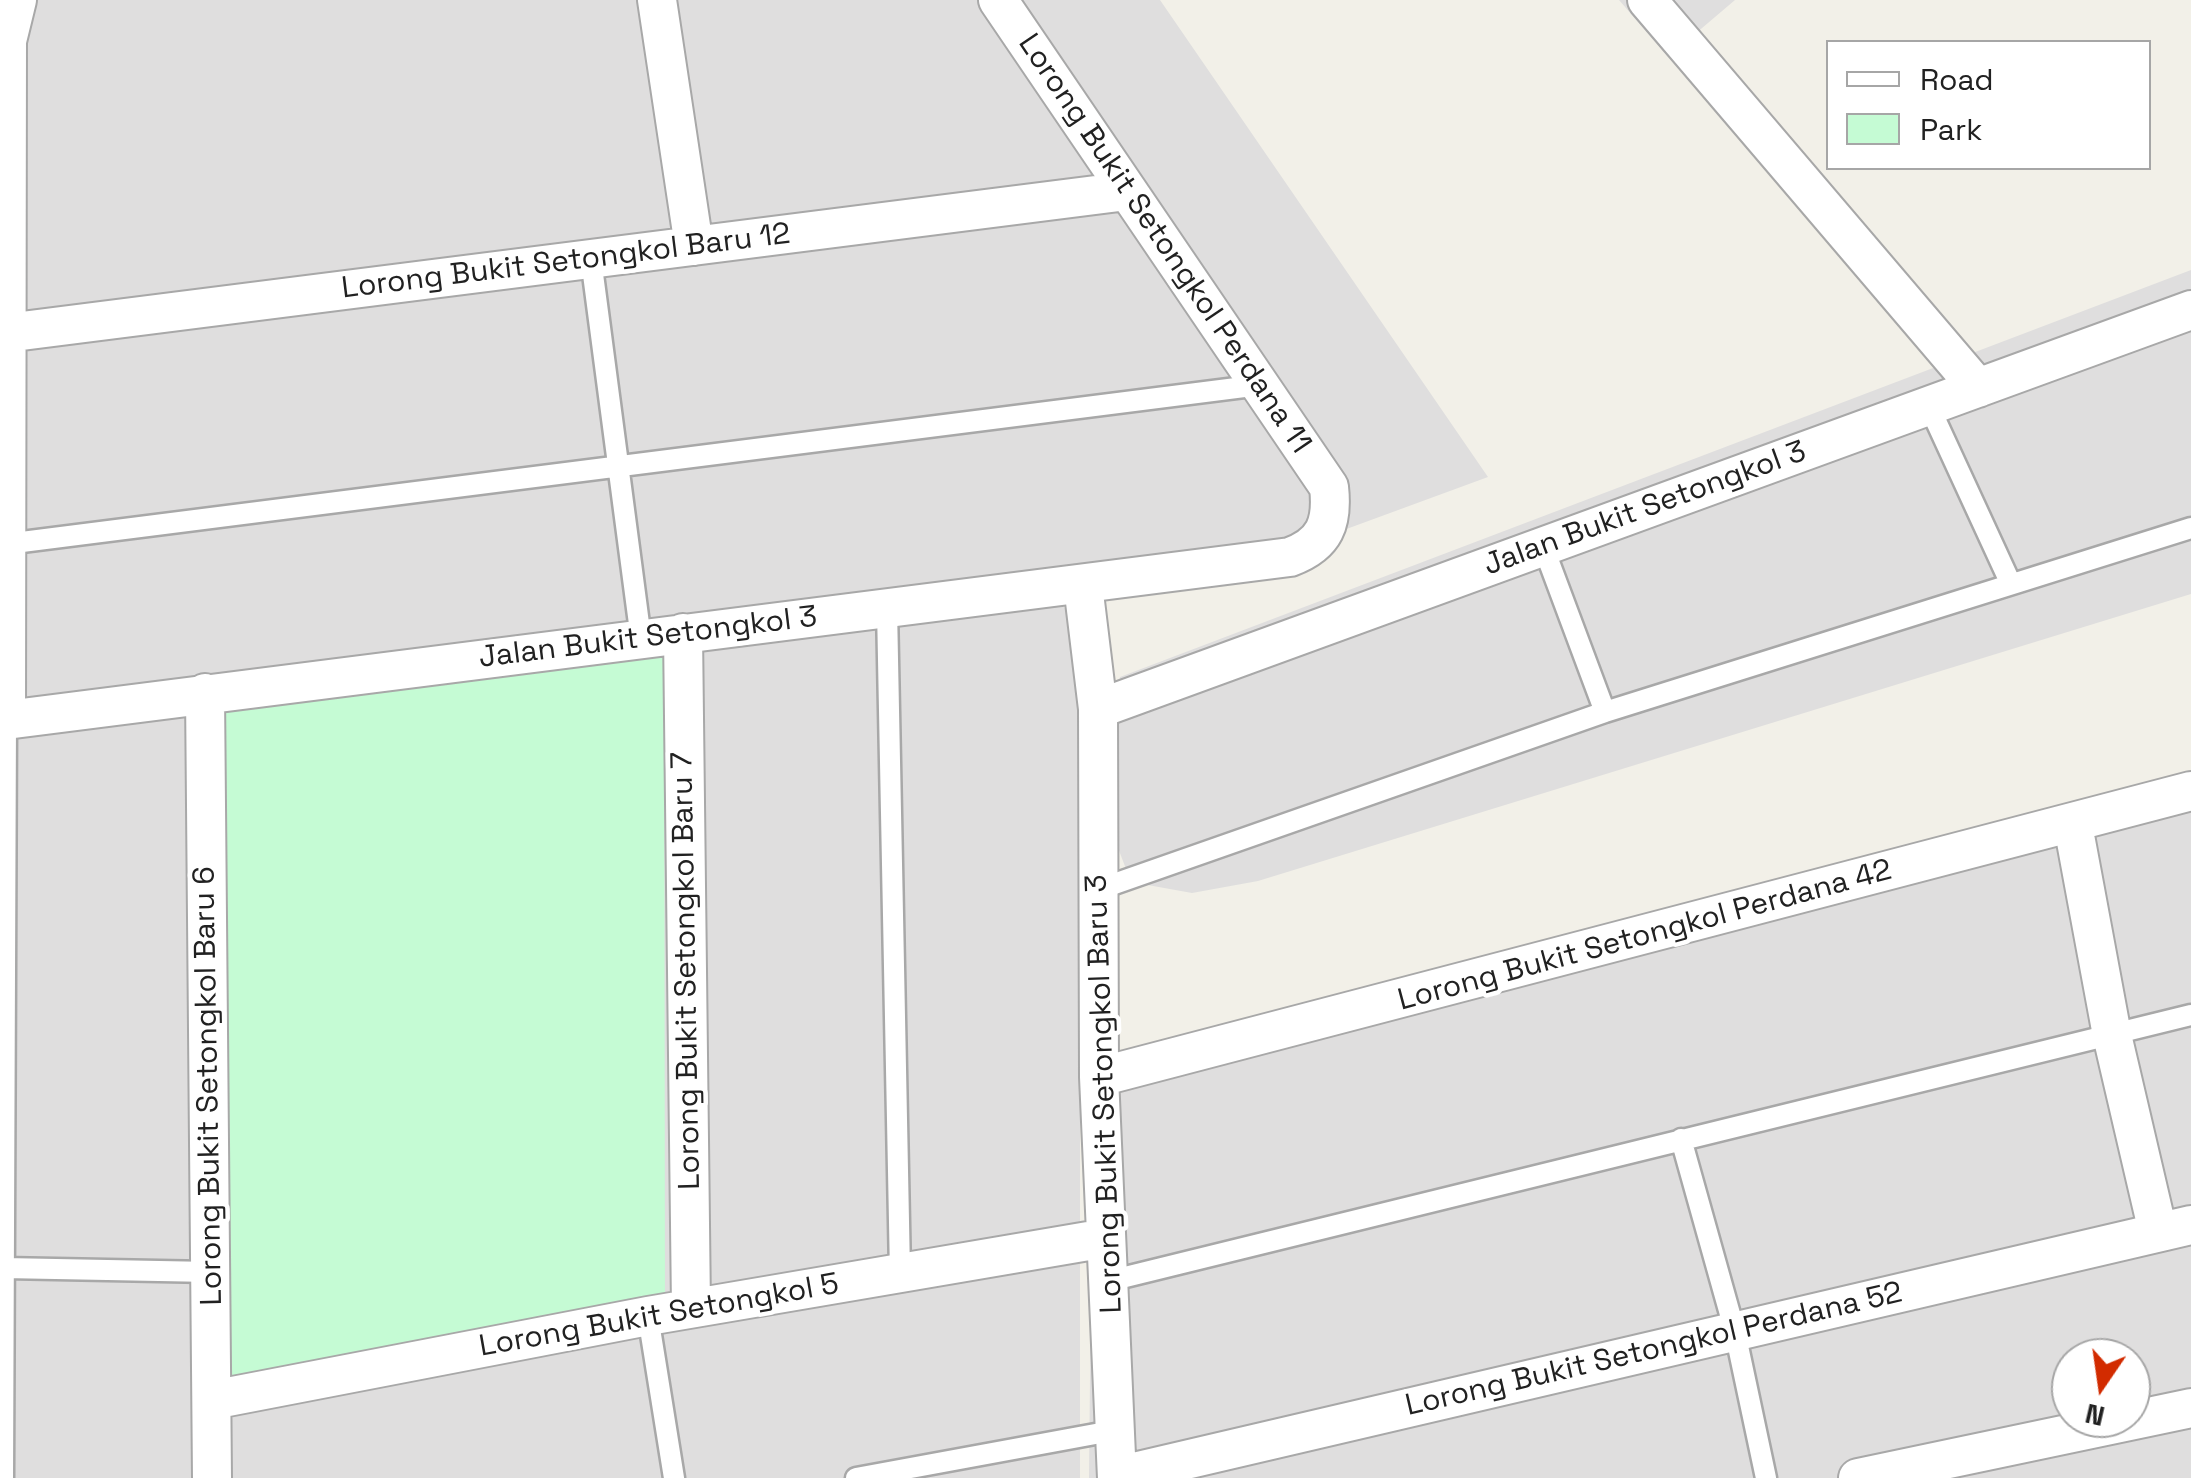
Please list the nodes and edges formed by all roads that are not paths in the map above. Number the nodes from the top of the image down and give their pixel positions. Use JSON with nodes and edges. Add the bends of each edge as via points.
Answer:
{"nodes":[{"id":1,"x":17,"y":0,"type":"edge"},
{"id":2,"x":657,"y":0,"type":"edge"},
{"id":3,"x":998,"y":0,"type":"edge"},
{"id":4,"x":1647,"y":0,"type":"edge"},
{"id":5,"x":1127,"y":191,"type":"junction"},
{"id":6,"x":694,"y":246,"type":"junction"},
{"id":7,"x":592,"y":258,"type":"junction"},
{"id":8,"x":2191,"y":310,"type":"edge"},
{"id":9,"x":6,"y":332,"type":"junction"},
{"id":10,"x":1260,"y":385,"type":"junction"},
{"id":11,"x":1978,"y":388,"type":"junction"},
{"id":12,"x":1929,"y":406,"type":"junction"},
{"id":13,"x":619,"y":466,"type":"junction"},
{"id":14,"x":2191,"y":528,"type":"edge"},
{"id":15,"x":6,"y":544,"type":"junction"},
{"id":16,"x":1543,"y":546,"type":"junction"},
{"id":17,"x":1290,"y":557,"type":"joint"},
{"id":18,"x":2010,"y":582,"type":"junction"},
{"id":19,"x":1083,"y":585,"type":"junction"},
{"id":20,"x":887,"y":608,"type":"junction"},
{"id":21,"x":683,"y":633,"type":"junction"},
{"id":22,"x":641,"y":639,"type":"junction"},
{"id":23,"x":205,"y":693,"type":"junction"},
{"id":24,"x":1098,"y":709,"type":"junction"},
{"id":25,"x":1604,"y":712,"type":"junction"},
{"id":26,"x":6,"y":720,"type":"junction"},
{"id":27,"x":2191,"y":791,"type":"edge"},
{"id":28,"x":2073,"y":824,"type":"junction"},
{"id":29,"x":1098,"y":890,"type":"junction"},
{"id":30,"x":2191,"y":1015,"type":"edge"},
{"id":31,"x":2112,"y":1035,"type":"junction"},
{"id":32,"x":1099,"y":1077,"type":"junction"},
{"id":33,"x":1681,"y":1139,"type":"junction"},
{"id":34,"x":2174,"y":1228,"type":"edge"},
{"id":35,"x":1106,"y":1238,"type":"junction"},
{"id":36,"x":4,"y":1268,"type":"junction"},
{"id":37,"x":211,"y":1272,"type":"junction"},
{"id":38,"x":900,"y":1273,"type":"junction"},
{"id":39,"x":1109,"y":1281,"type":"junction"},
{"id":40,"x":691,"y":1308,"type":"junction"},
{"id":41,"x":648,"y":1316,"type":"junction"},
{"id":42,"x":1735,"y":1332,"type":"junction"},
{"id":43,"x":212,"y":1400,"type":"junction"},
{"id":44,"x":2191,"y":1408,"type":"edge"},
{"id":45,"x":1117,"y":1430,"type":"junction"},
{"id":46,"x":1117,"y":1477,"type":"edge"},
{"id":47,"x":3,"y":1478,"type":"edge"},
{"id":48,"x":212,"y":1478,"type":"edge"},
{"id":49,"x":674,"y":1478,"type":"edge"},
{"id":50,"x":856,"y":1478,"type":"edge"},
{"id":51,"x":1766,"y":1478,"type":"edge"},
{"id":52,"x":1858,"y":1478,"type":"edge"}],
"edges":[{"from":1,"to":9,"type":"street","via":[[7,40]]},
{"from":2,"to":6,"type":"street"},
{"from":3,"to":5,"type":"street","name":"Lorong Bukit Setongkol Perdana 11"},
{"from":4,"to":11,"type":"street"},
{"from":5,"to":6,"type":"street","name":"Lorong Bukit Setongkol Baru 12"},
{"from":5,"to":10,"type":"street","name":"Lorong Bukit Setongkol Perdana 11"},
{"from":6,"to":7,"type":"street","name":"Lorong Bukit Setongkol Baru 12"},
{"from":7,"to":9,"type":"street","name":"Lorong Bukit Setongkol Baru 12"},
{"from":7,"to":13,"type":"lane"},
{"from":8,"to":11,"type":"street","name":"Jalan Bukit Setongkol 3"},
{"from":9,"to":15,"type":"street"},
{"from":10,"to":13,"type":"lane"},
{"from":10,"to":17,"type":"street","name":"Lorong Bukit Setongkol Perdana 11","via":[[1329,487],[1326,532],[1312,548]]},
{"from":11,"to":12,"type":"street","name":"Jalan Bukit Setongkol 3"},
{"from":12,"to":16,"type":"street","name":"Jalan Bukit Setongkol 3"},
{"from":12,"to":18,"type":"lane"},
{"from":13,"to":15,"type":"lane"},
{"from":13,"to":22,"type":"lane"},
{"from":14,"to":18,"type":"lane"},
{"from":15,"to":26,"type":"street"},
{"from":16,"to":24,"type":"street","name":"Jalan Bukit Setongkol 3"},
{"from":16,"to":25,"type":"lane"},
{"from":17,"to":19,"type":"street","name":"Jalan Bukit Setongkol 3"},
{"from":18,"to":25,"type":"lane"},
{"from":19,"to":20,"type":"street","name":"Jalan Bukit Setongkol 3"},
{"from":19,"to":24,"type":"street","name":"Lorong Bukit Setongkol Baru 3"},
{"from":20,"to":21,"type":"street","name":"Jalan Bukit Setongkol 3"},
{"from":20,"to":38,"type":"lane"},
{"from":21,"to":22,"type":"street","name":"Jalan Bukit Setongkol 3"},
{"from":21,"to":40,"type":"street","name":"Lorong Bukit Setongkol Baru 7"},
{"from":22,"to":23,"type":"street","name":"Jalan Bukit Setongkol 3"},
{"from":23,"to":26,"type":"street","name":"Jalan Bukit Setongkol 3"},
{"from":23,"to":37,"type":"street","name":"Lorong Bukit Setongkol Baru 6"},
{"from":24,"to":29,"type":"street","name":"Lorong Bukit Setongkol Baru 3"},
{"from":25,"to":29,"type":"lane"},
{"from":26,"to":36,"type":"lane"},
{"from":27,"to":28,"type":"street","name":"Lorong Bukit Setongkol Perdana 42"},
{"from":28,"to":31,"type":"street"},
{"from":28,"to":32,"type":"street","name":"Lorong Bukit Setongkol Perdana 42"},
{"from":29,"to":32,"type":"street","name":"Lorong Bukit Setongkol Baru 3"},
{"from":30,"to":31,"type":"lane"},
{"from":31,"to":33,"type":"lane"},
{"from":31,"to":34,"type":"street"},
{"from":32,"to":35,"type":"street","name":"Lorong Bukit Setongkol Baru 3"},
{"from":33,"to":39,"type":"lane"},
{"from":33,"to":42,"type":"lane"},
{"from":34,"to":42,"type":"street","name":"Lorong Bukit Setongkol Perdana 52"},
{"from":35,"to":38,"type":"street","name":"Lorong Bukit Setongkol 5"},
{"from":35,"to":39,"type":"street","name":"Lorong Bukit Setongkol Baru 3"},
{"from":36,"to":37,"type":"lane"},
{"from":36,"to":47,"type":"lane"},
{"from":37,"to":43,"type":"street","name":"Lorong Bukit Setongkol Baru 6"},
{"from":38,"to":40,"type":"street","name":"Lorong Bukit Setongkol 5"},
{"from":39,"to":45,"type":"street","name":"Lorong Bukit Setongkol Baru 3"},
{"from":40,"to":41,"type":"street","name":"Lorong Bukit Setongkol 5"},
{"from":41,"to":43,"type":"street","name":"Lorong Bukit Setongkol 5"},
{"from":41,"to":49,"type":"lane"},
{"from":42,"to":46,"type":"street","name":"Lorong Bukit Setongkol Perdana 52"},
{"from":42,"to":51,"type":"lane"},
{"from":43,"to":48,"type":"street","name":"Lorong Bukit Setongkol Baru 6"},
{"from":44,"to":52,"type":"street"},
{"from":45,"to":46,"type":"street","name":"Lorong Bukit Setongkol Baru 3"},
{"from":45,"to":50,"type":"lane"}]}
